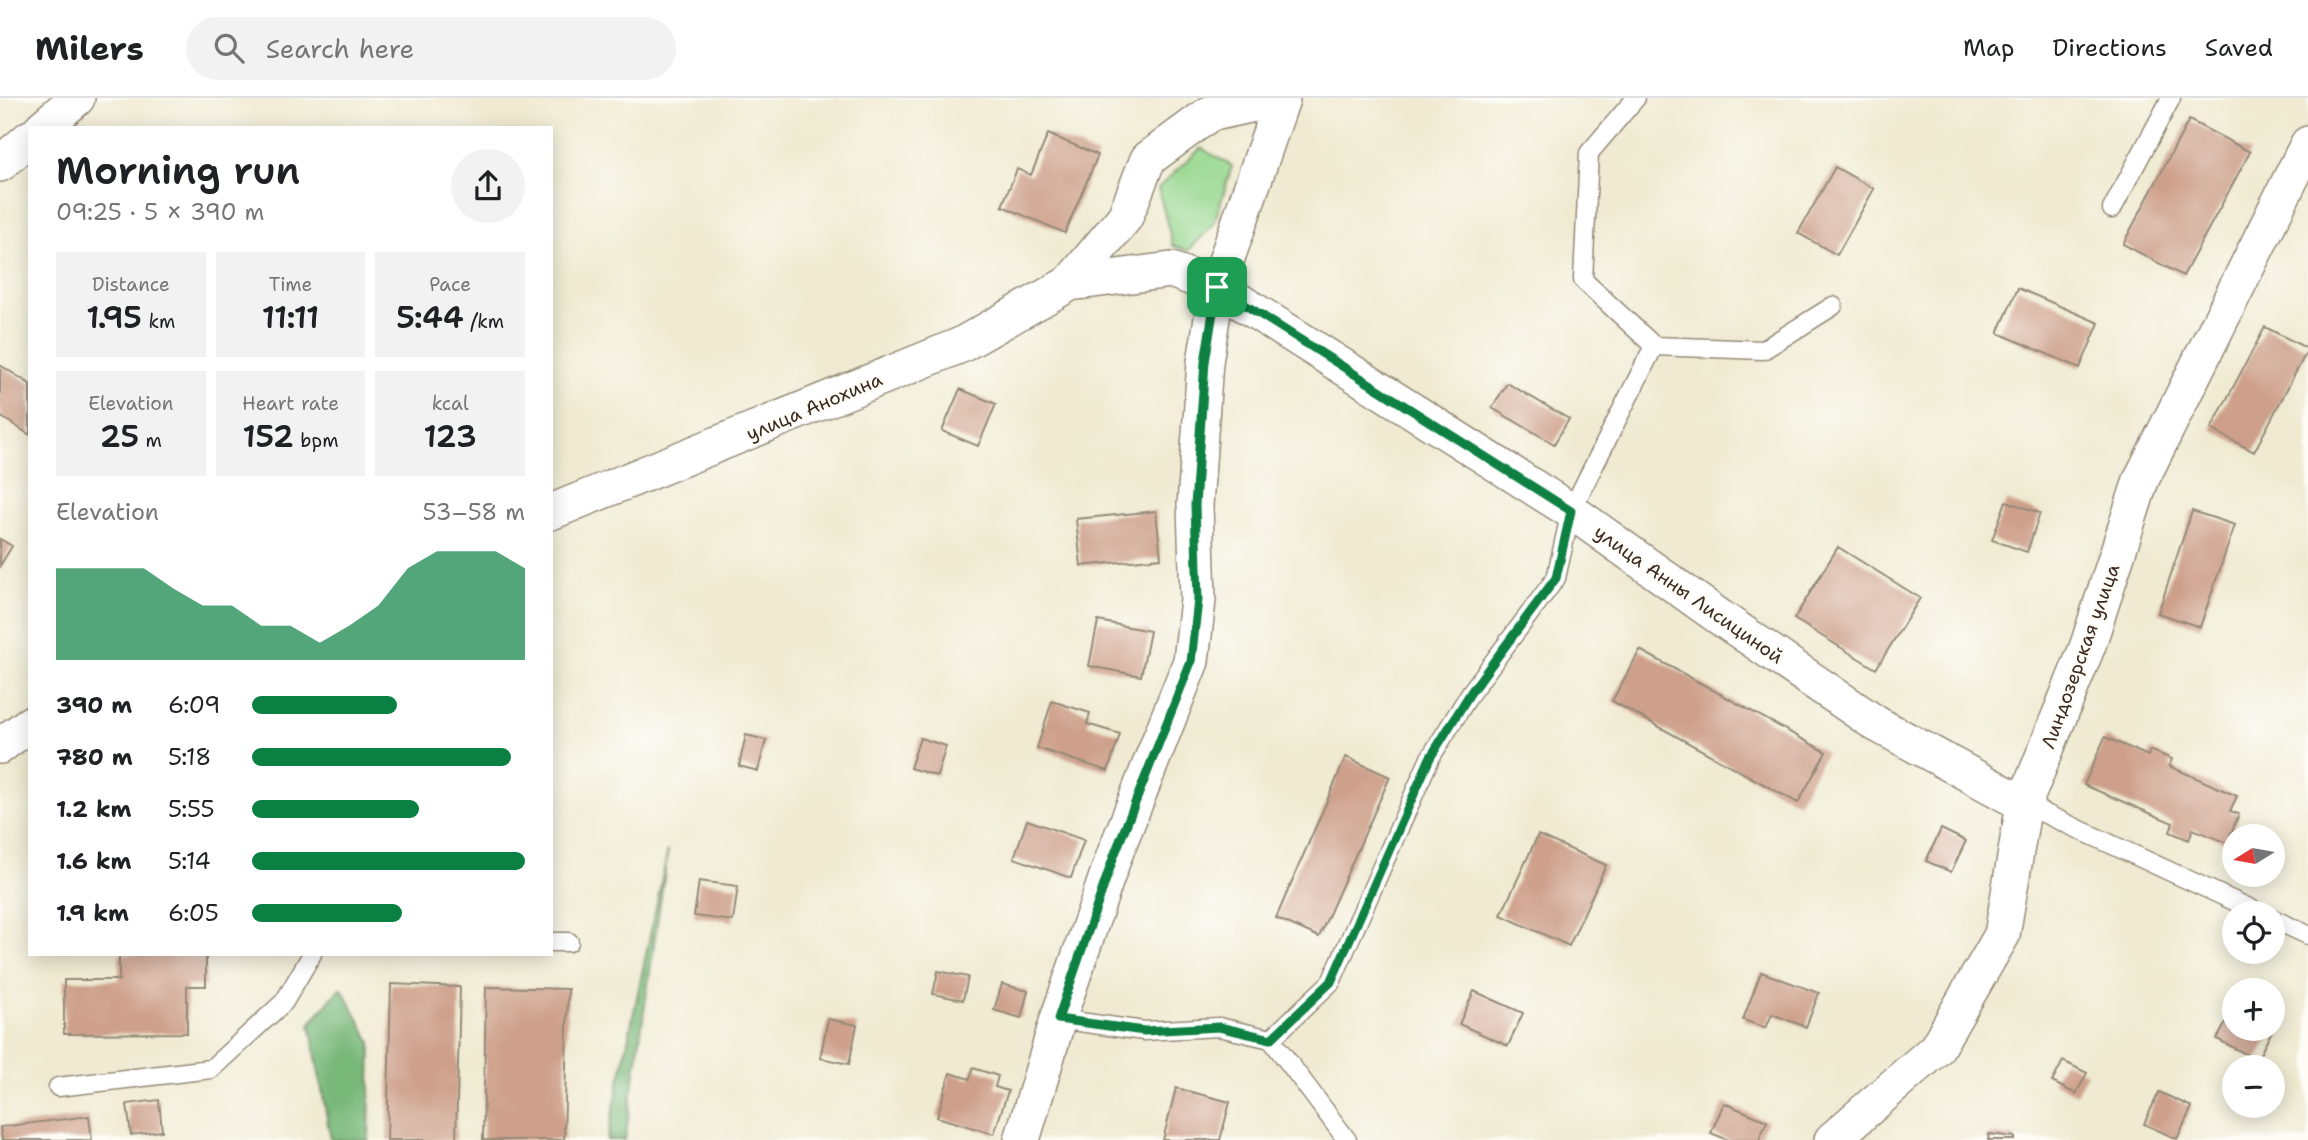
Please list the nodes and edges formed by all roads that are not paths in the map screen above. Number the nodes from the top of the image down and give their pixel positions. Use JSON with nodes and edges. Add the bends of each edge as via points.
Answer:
{"nodes":[{"id":1,"x":77,"y":98,"type":"edge"},
{"id":2,"x":1636,"y":98,"type":"edge"},
{"id":3,"x":2171,"y":98,"type":"edge"},
{"id":4,"x":1282,"y":99,"type":"edge"},
{"id":5,"x":44,"y":126,"type":"edge"},
{"id":6,"x":28,"y":140,"type":"edge"},
{"id":7,"x":2308,"y":144,"type":"edge"},
{"id":8,"x":0,"y":164,"type":"edge"},
{"id":9,"x":2112,"y":209,"type":"dead end"},
{"id":10,"x":1070,"y":283,"type":"junction"},
{"id":11,"x":1217,"y":287,"type":"junction"},
{"id":12,"x":1833,"y":306,"type":"dead end"},
{"id":13,"x":1654,"y":346,"type":"junction"},
{"id":14,"x":553,"y":511,"type":"edge"},
{"id":15,"x":1571,"y":511,"type":"junction"},
{"id":16,"x":28,"y":725,"type":"edge"},
{"id":17,"x":0,"y":746,"type":"edge"},
{"id":18,"x":2024,"y":804,"type":"junction"},
{"id":19,"x":2234,"y":901,"type":"edge"},
{"id":20,"x":2285,"y":924,"type":"edge"},
{"id":21,"x":2308,"y":935,"type":"edge"},
{"id":22,"x":311,"y":956,"type":"edge"},
{"id":23,"x":1058,"y":1019,"type":"junction"},
{"id":24,"x":1271,"y":1039,"type":"junction"},
{"id":25,"x":58,"y":1087,"type":"dead end"},
{"id":26,"x":1022,"y":1140,"type":"edge"},
{"id":27,"x":1347,"y":1140,"type":"edge"},
{"id":28,"x":1832,"y":1140,"type":"edge"}],
"edges":[{"from":1,"to":5,"type":"street"},
{"from":2,"to":13,"type":"lane","via":[[1589,153],[1583,280]]},
{"from":3,"to":9,"type":"lane"},
{"from":4,"to":10,"type":"street","name":"улица Анохина","via":[[1209,114],[1148,159],[1125,217]]},
{"from":4,"to":11,"type":"street","name":"улица Анохина"},
{"from":6,"to":8,"type":"street"},
{"from":7,"to":18,"type":"street","name":"Линдозерская улица","via":[[2141,480],[2088,645]]},
{"from":10,"to":11,"type":"street","name":"улица Анохина","via":[[1171,270]]},
{"from":10,"to":14,"type":"street","name":"улица Анохина","via":[[961,345]]},
{"from":11,"to":15,"type":"street","name":"улица Анны Лисициной"},
{"from":11,"to":23,"type":"street","name":"улица Анохина","via":[[1205,362],[1195,505],[1198,600],[1191,662],[1114,856]]},
{"from":12,"to":13,"type":"lane","via":[[1763,350]]},
{"from":13,"to":15,"type":"lane"},
{"from":15,"to":18,"type":"street","name":"улица Анны Лисициной","via":[[1875,723]]},
{"from":15,"to":24,"type":"lane","via":[[1556,578],[1471,692],[1430,758],[1331,982]]},
{"from":16,"to":17,"type":"street"},
{"from":18,"to":19,"type":"lane"},
{"from":18,"to":28,"type":"street","name":"Линдозерская улица","via":[[2002,934],[1996,946],[1936,1049]]},
{"from":20,"to":21,"type":"lane"},
{"from":22,"to":25,"type":"lane","via":[[284,1002],[211,1069]]},
{"from":23,"to":24,"type":"lane","via":[[1144,1031],[1219,1027]]},
{"from":23,"to":26,"type":"street","name":"улица Анохина"},
{"from":24,"to":27,"type":"lane"}]}
